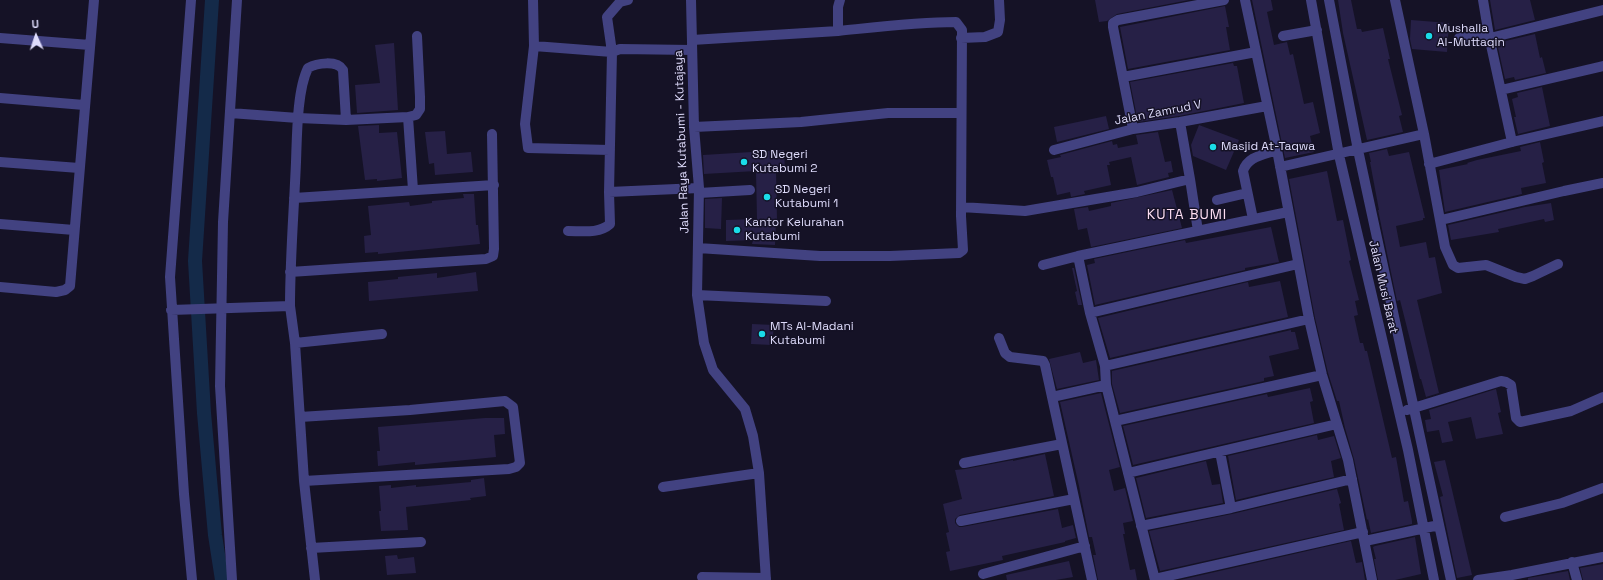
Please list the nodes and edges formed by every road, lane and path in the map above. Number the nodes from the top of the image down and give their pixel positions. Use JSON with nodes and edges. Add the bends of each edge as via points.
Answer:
{"nodes":[{"id":1,"x":94,"y":0,"type":"edge"},
{"id":2,"x":191,"y":0,"type":"edge"},
{"id":3,"x":237,"y":0,"type":"edge"},
{"id":4,"x":533,"y":0,"type":"edge"},
{"id":5,"x":628,"y":0,"type":"edge"},
{"id":6,"x":691,"y":0,"type":"edge"},
{"id":7,"x":840,"y":0,"type":"edge"},
{"id":8,"x":999,"y":0,"type":"edge"},
{"id":9,"x":1224,"y":0,"type":"edge"},
{"id":10,"x":1245,"y":0,"type":"edge"},
{"id":11,"x":1311,"y":0,"type":"edge"},
{"id":12,"x":1329,"y":0,"type":"edge"},
{"id":13,"x":1483,"y":0,"type":"edge"},
{"id":14,"x":1398,"y":1,"type":"edge"},
{"id":15,"x":1603,"y":10,"type":"edge"},
{"id":16,"x":1317,"y":30,"type":"junction"},
{"id":17,"x":838,"y":31,"type":"junction"},
{"id":18,"x":417,"y":36,"type":"dead end"},
{"id":19,"x":1284,"y":36,"type":"dead end"},
{"id":20,"x":1489,"y":37,"type":"junction"},
{"id":21,"x":0,"y":38,"type":"edge"},
{"id":22,"x":961,"y":38,"type":"junction"},
{"id":23,"x":1459,"y":38,"type":"dead end"},
{"id":24,"x":90,"y":45,"type":"junction"},
{"id":25,"x":692,"y":45,"type":"junction"},
{"id":26,"x":534,"y":46,"type":"junction"},
{"id":27,"x":612,"y":52,"type":"junction"},
{"id":28,"x":1256,"y":52,"type":"junction"},
{"id":29,"x":1603,"y":66,"type":"edge"},
{"id":30,"x":1123,"y":77,"type":"junction"},
{"id":31,"x":1501,"y":90,"type":"junction"},
{"id":32,"x":0,"y":98,"type":"edge"},
{"id":33,"x":84,"y":106,"type":"junction"},
{"id":34,"x":1267,"y":106,"type":"junction"},
{"id":35,"x":961,"y":112,"type":"junction"},
{"id":36,"x":230,"y":113,"type":"junction"},
{"id":37,"x":408,"y":117,"type":"junction"},
{"id":38,"x":298,"y":118,"type":"junction"},
{"id":39,"x":346,"y":120,"type":"junction"},
{"id":40,"x":1603,"y":121,"type":"edge"},
{"id":41,"x":1180,"y":122,"type":"junction"},
{"id":42,"x":694,"y":127,"type":"junction"},
{"id":43,"x":1133,"y":129,"type":"junction"},
{"id":44,"x":492,"y":134,"type":"dead end"},
{"id":45,"x":1424,"y":134,"type":"junction"},
{"id":46,"x":1512,"y":142,"type":"junction"},
{"id":47,"x":610,"y":150,"type":"junction"},
{"id":48,"x":1054,"y":150,"type":"dead end"},
{"id":49,"x":1277,"y":150,"type":"junction"},
{"id":50,"x":1358,"y":150,"type":"junction"},
{"id":51,"x":1339,"y":155,"type":"junction"},
{"id":52,"x":0,"y":162,"type":"edge"},
{"id":53,"x":1429,"y":164,"type":"junction"},
{"id":54,"x":1280,"y":167,"type":"junction"},
{"id":55,"x":79,"y":168,"type":"junction"},
{"id":56,"x":1190,"y":180,"type":"junction"},
{"id":57,"x":1603,"y":183,"type":"edge"},
{"id":58,"x":494,"y":185,"type":"junction"},
{"id":59,"x":412,"y":190,"type":"junction"},
{"id":60,"x":750,"y":190,"type":"dead end"},
{"id":61,"x":699,"y":191,"type":"junction"},
{"id":62,"x":609,"y":192,"type":"junction"},
{"id":63,"x":1247,"y":194,"type":"junction"},
{"id":64,"x":294,"y":198,"type":"junction"},
{"id":65,"x":1217,"y":200,"type":"dead end"},
{"id":66,"x":961,"y":207,"type":"junction"},
{"id":67,"x":1288,"y":212,"type":"junction"},
{"id":68,"x":1253,"y":219,"type":"junction"},
{"id":69,"x":1441,"y":220,"type":"junction"},
{"id":70,"x":0,"y":224,"type":"edge"},
{"id":71,"x":74,"y":230,"type":"junction"},
{"id":72,"x":568,"y":231,"type":"dead end"},
{"id":73,"x":1198,"y":231,"type":"junction"},
{"id":74,"x":698,"y":248,"type":"junction"},
{"id":75,"x":1078,"y":256,"type":"junction"},
{"id":76,"x":1298,"y":264,"type":"junction"},
{"id":77,"x":1558,"y":264,"type":"dead end"},
{"id":78,"x":1043,"y":265,"type":"dead end"},
{"id":79,"x":290,"y":272,"type":"junction"},
{"id":80,"x":0,"y":287,"type":"edge"},
{"id":81,"x":697,"y":295,"type":"junction"},
{"id":82,"x":826,"y":300,"type":"dead end"},
{"id":83,"x":290,"y":306,"type":"junction"},
{"id":84,"x":222,"y":307,"type":"junction"},
{"id":85,"x":176,"y":310,"type":"junction"},
{"id":86,"x":1090,"y":313,"type":"junction"},
{"id":87,"x":1309,"y":319,"type":"junction"},
{"id":88,"x":382,"y":334,"type":"dead end"},
{"id":89,"x":999,"y":338,"type":"dead end"},
{"id":90,"x":295,"y":343,"type":"junction"},
{"id":91,"x":1105,"y":366,"type":"junction"},
{"id":92,"x":1322,"y":375,"type":"junction"},
{"id":93,"x":1106,"y":385,"type":"junction"},
{"id":94,"x":1052,"y":397,"type":"junction"},
{"id":95,"x":1603,"y":397,"type":"edge"},
{"id":96,"x":1413,"y":407,"type":"junction"},
{"id":97,"x":1399,"y":412,"type":"junction"},
{"id":98,"x":300,"y":417,"type":"junction"},
{"id":99,"x":1115,"y":422,"type":"junction"},
{"id":100,"x":1337,"y":424,"type":"junction"},
{"id":101,"x":1062,"y":444,"type":"junction"},
{"id":102,"x":1220,"y":452,"type":"junction"},
{"id":103,"x":964,"y":463,"type":"dead end"},
{"id":104,"x":759,"y":473,"type":"junction"},
{"id":105,"x":1128,"y":473,"type":"junction"},
{"id":106,"x":1352,"y":479,"type":"junction"},
{"id":107,"x":304,"y":481,"type":"junction"},
{"id":108,"x":664,"y":486,"type":"dead end"},
{"id":109,"x":1603,"y":488,"type":"edge"},
{"id":110,"x":1074,"y":499,"type":"junction"},
{"id":111,"x":1230,"y":508,"type":"junction"},
{"id":112,"x":1505,"y":517,"type":"dead end"},
{"id":113,"x":961,"y":520,"type":"dead end"},
{"id":114,"x":1439,"y":525,"type":"junction"},
{"id":115,"x":1141,"y":526,"type":"junction"},
{"id":116,"x":1423,"y":528,"type":"junction"},
{"id":117,"x":1364,"y":536,"type":"junction"},
{"id":118,"x":421,"y":542,"type":"dead end"},
{"id":119,"x":1085,"y":546,"type":"junction"},
{"id":120,"x":311,"y":548,"type":"junction"},
{"id":121,"x":1603,"y":557,"type":"edge"},
{"id":122,"x":1572,"y":562,"type":"junction"},
{"id":123,"x":983,"y":574,"type":"dead end"},
{"id":124,"x":702,"y":577,"type":"dead end"},
{"id":125,"x":1513,"y":577,"type":"edge"},
{"id":126,"x":766,"y":579,"type":"edge"},
{"id":127,"x":192,"y":580,"type":"edge"},
{"id":128,"x":232,"y":580,"type":"edge"},
{"id":129,"x":315,"y":580,"type":"edge"},
{"id":130,"x":1092,"y":580,"type":"edge"},
{"id":131,"x":1155,"y":580,"type":"edge"},
{"id":132,"x":1372,"y":580,"type":"edge"},
{"id":133,"x":1434,"y":580,"type":"edge"},
{"id":134,"x":1451,"y":580,"type":"edge"},
{"id":135,"x":1478,"y":580,"type":"edge"},
{"id":136,"x":1576,"y":580,"type":"edge"}],
"edges":[{"from":1,"to":24,"type":"street"},
{"from":2,"to":85,"type":"street","via":[[170,277]]},
{"from":3,"to":36,"type":"street"},
{"from":4,"to":26,"type":"street"},
{"from":5,"to":27,"type":"street","via":[[620,2],[607,17]]},
{"from":6,"to":25,"type":"street","name":"Jalan Raya Kutabumi - Kutajaya"},
{"from":7,"to":17,"type":"street"},
{"from":8,"to":22,"type":"street","via":[[998,32],[986,37]]},
{"from":9,"to":30,"type":"street","via":[[1113,23]]},
{"from":10,"to":28,"type":"street"},
{"from":11,"to":16,"type":"street","name":"Jalan Musi Barat"},
{"from":12,"to":50,"type":"street","name":"Jalan Musi Barat"},
{"from":13,"to":20,"type":"street"},
{"from":14,"to":45,"type":"street"},
{"from":15,"to":20,"type":"street"},
{"from":16,"to":19,"type":"street"},
{"from":16,"to":51,"type":"street","name":"Jalan Musi Barat"},
{"from":17,"to":22,"type":"street","via":[[956,22],[962,30]]},
{"from":17,"to":25,"type":"street"},
{"from":18,"to":37,"type":"street","via":[[420,109],[416,115]]},
{"from":20,"to":23,"type":"street"},
{"from":20,"to":31,"type":"street"},
{"from":21,"to":24,"type":"street"},
{"from":22,"to":35,"type":"street"},
{"from":24,"to":33,"type":"street"},
{"from":25,"to":27,"type":"street","via":[[620,49]]},
{"from":25,"to":42,"type":"street","name":"Jalan Raya Kutabumi - Kutajaya"},
{"from":26,"to":27,"type":"street"},
{"from":26,"to":47,"type":"street","via":[[525,124],[528,148]]},
{"from":27,"to":47,"type":"street"},
{"from":28,"to":30,"type":"street"},
{"from":28,"to":34,"type":"street"},
{"from":29,"to":31,"type":"street"},
{"from":30,"to":43,"type":"street"},
{"from":31,"to":46,"type":"street"},
{"from":32,"to":33,"type":"street"},
{"from":33,"to":55,"type":"street"},
{"from":34,"to":41,"type":"street","name":"Jalan Zamrud V"},
{"from":34,"to":49,"type":"street"},
{"from":35,"to":42,"type":"street","via":[[888,113],[801,122]]},
{"from":35,"to":66,"type":"street"},
{"from":36,"to":38,"type":"street"},
{"from":36,"to":84,"type":"street","via":[[223,222]]},
{"from":37,"to":39,"type":"street"},
{"from":37,"to":59,"type":"street"},
{"from":38,"to":39,"type":"street"},
{"from":38,"to":39,"type":"street","via":[[308,68],[312,65],[338,64],[343,70]]},
{"from":38,"to":64,"type":"street"},
{"from":40,"to":46,"type":"street"},
{"from":41,"to":43,"type":"street","name":"Jalan Zamrud V"},
{"from":41,"to":56,"type":"street"},
{"from":42,"to":61,"type":"street","name":"Jalan Raya Kutabumi - Kutajaya"},
{"from":43,"to":48,"type":"street","name":"Jalan Zamrud V"},
{"from":44,"to":58,"type":"street"},
{"from":45,"to":50,"type":"street"},
{"from":45,"to":53,"type":"street"},
{"from":46,"to":53,"type":"street"},
{"from":47,"to":62,"type":"street"},
{"from":49,"to":54,"type":"street"},
{"from":49,"to":63,"type":"street","via":[[1252,158],[1245,164],[1243,171]]},
{"from":50,"to":51,"type":"street"},
{"from":50,"to":96,"type":"street","name":"Jalan Musi Barat"},
{"from":51,"to":54,"type":"street"},
{"from":51,"to":97,"type":"street","name":"Jalan Musi Barat"},
{"from":52,"to":55,"type":"street"},
{"from":53,"to":69,"type":"street"},
{"from":54,"to":67,"type":"street"},
{"from":55,"to":71,"type":"street"},
{"from":56,"to":66,"type":"street","via":[[1137,192],[1025,211]]},
{"from":56,"to":73,"type":"street"},
{"from":57,"to":69,"type":"street"},
{"from":58,"to":59,"type":"street"},
{"from":58,"to":79,"type":"street","via":[[494,249],[490,258]]},
{"from":59,"to":64,"type":"street"},
{"from":60,"to":61,"type":"street"},
{"from":61,"to":62,"type":"street"},
{"from":61,"to":74,"type":"street","name":"Jalan Raya Kutabumi - Kutajaya"},
{"from":62,"to":72,"type":"street","via":[[610,224],[605,229]]},
{"from":63,"to":65,"type":"street"},
{"from":63,"to":68,"type":"street"},
{"from":64,"to":79,"type":"street"},
{"from":66,"to":74,"type":"street","via":[[963,250],[959,253],[820,256]]},
{"from":67,"to":68,"type":"street"},
{"from":67,"to":76,"type":"street"},
{"from":68,"to":73,"type":"street"},
{"from":69,"to":77,"type":"street","via":[[1445,247],[1453,265],[1458,268],[1486,265],[1525,279]]},
{"from":70,"to":71,"type":"street"},
{"from":71,"to":80,"type":"street","via":[[70,286],[65,290],[56,292]]},
{"from":73,"to":75,"type":"street"},
{"from":74,"to":81,"type":"street","name":"Jalan Raya Kutabumi - Kutajaya"},
{"from":75,"to":78,"type":"street"},
{"from":75,"to":86,"type":"street"},
{"from":76,"to":86,"type":"street"},
{"from":76,"to":87,"type":"street"},
{"from":79,"to":83,"type":"street"},
{"from":81,"to":82,"type":"street"},
{"from":81,"to":104,"type":"street","name":"Jalan Raya Kutabumi - Kutajaya","via":[[704,343],[713,370],[745,409],[753,436]]},
{"from":83,"to":84,"type":"street"},
{"from":83,"to":90,"type":"street"},
{"from":84,"to":85,"type":"street"},
{"from":84,"to":128,"type":"street","via":[[220,386]]},
{"from":85,"to":127,"type":"street","via":[[184,494]]},
{"from":86,"to":91,"type":"street"},
{"from":87,"to":91,"type":"street"},
{"from":87,"to":92,"type":"street"},
{"from":88,"to":90,"type":"street"},
{"from":89,"to":94,"type":"street","via":[[1005,353],[1010,357],[1043,361]]},
{"from":90,"to":98,"type":"street"},
{"from":91,"to":93,"type":"street"},
{"from":92,"to":99,"type":"street"},
{"from":92,"to":100,"type":"street"},
{"from":93,"to":94,"type":"street"},
{"from":93,"to":99,"type":"street"},
{"from":94,"to":101,"type":"street"},
{"from":95,"to":96,"type":"street","via":[[1571,411],[1520,422],[1516,418],[1511,385],[1501,381]]},
{"from":96,"to":97,"type":"street"},
{"from":96,"to":114,"type":"street","name":"Jalan Musi Barat"},
{"from":97,"to":116,"type":"street","name":"Jalan Musi Barat"},
{"from":98,"to":107,"type":"street"},
{"from":98,"to":107,"type":"street","via":[[505,401],[513,407],[520,463],[509,469]]},
{"from":99,"to":105,"type":"street"},
{"from":100,"to":102,"type":"street"},
{"from":100,"to":106,"type":"street","via":[[1345,445]]},
{"from":101,"to":103,"type":"street"},
{"from":101,"to":110,"type":"street"},
{"from":102,"to":105,"type":"street"},
{"from":102,"to":111,"type":"street"},
{"from":104,"to":108,"type":"street"},
{"from":104,"to":126,"type":"street","name":"Jalan Raya Kutabumi - Kutajaya"},
{"from":105,"to":115,"type":"street"},
{"from":106,"to":111,"type":"street"},
{"from":106,"to":117,"type":"street"},
{"from":107,"to":120,"type":"street"},
{"from":109,"to":112,"type":"street","via":[[1562,503]]},
{"from":110,"to":113,"type":"street"},
{"from":110,"to":119,"type":"street"},
{"from":111,"to":115,"type":"street"},
{"from":114,"to":116,"type":"street"},
{"from":114,"to":134,"type":"street","name":"Jalan Musi Barat"},
{"from":115,"to":131,"type":"street"},
{"from":116,"to":117,"type":"street"},
{"from":116,"to":133,"type":"street","name":"Jalan Musi Barat"},
{"from":117,"to":131,"type":"street"},
{"from":117,"to":132,"type":"street"},
{"from":118,"to":120,"type":"street"},
{"from":119,"to":123,"type":"street"},
{"from":119,"to":130,"type":"street"},
{"from":120,"to":129,"type":"street"},
{"from":121,"to":122,"type":"street"},
{"from":122,"to":125,"type":"street"},
{"from":122,"to":136,"type":"street"},
{"from":124,"to":126,"type":"street"},
{"from":125,"to":135,"type":"street"}]}
